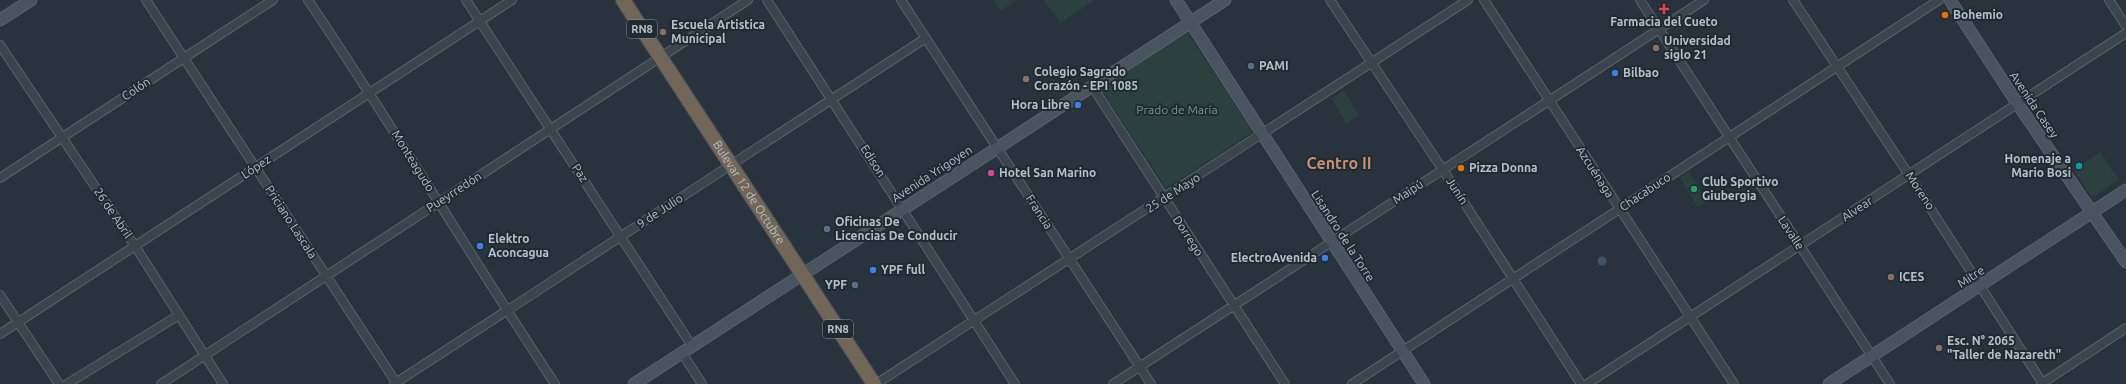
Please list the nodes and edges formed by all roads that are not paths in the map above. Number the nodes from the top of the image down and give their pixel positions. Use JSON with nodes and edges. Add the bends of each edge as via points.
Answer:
{"nodes":[{"id":1,"x":31,"y":0,"type":"edge"},
{"id":2,"x":146,"y":0,"type":"edge"},
{"id":3,"x":273,"y":0,"type":"edge"},
{"id":4,"x":308,"y":0,"type":"edge"},
{"id":5,"x":466,"y":0,"type":"edge"},
{"id":6,"x":512,"y":0,"type":"edge"},
{"id":7,"x":624,"y":0,"type":"edge"},
{"id":8,"x":748,"y":0,"type":"edge"},
{"id":9,"x":767,"y":0,"type":"edge"},
{"id":10,"x":901,"y":0,"type":"edge"},
{"id":11,"x":1176,"y":0,"type":"edge"},
{"id":12,"x":1225,"y":0,"type":"edge"},
{"id":13,"x":1330,"y":0,"type":"edge"},
{"id":14,"x":1468,"y":0,"type":"edge"},
{"id":15,"x":1484,"y":0,"type":"edge"},
{"id":16,"x":1640,"y":0,"type":"edge"},
{"id":17,"x":1704,"y":0,"type":"edge"},
{"id":18,"x":1793,"y":0,"type":"edge"},
{"id":19,"x":1939,"y":0,"type":"edge"},
{"id":20,"x":1950,"y":0,"type":"edge"},
{"id":21,"x":2109,"y":0,"type":"edge"},
{"id":22,"x":0,"y":20,"type":"edge"},
{"id":23,"x":480,"y":21,"type":"junction"},
{"id":24,"x":1190,"y":23,"type":"junction"},
{"id":25,"x":2126,"y":26,"type":"edge"},
{"id":26,"x":1660,"y":29,"type":"junction"},
{"id":27,"x":2126,"y":33,"type":"edge"},
{"id":28,"x":926,"y":38,"type":"junction"},
{"id":29,"x":0,"y":45,"type":"edge"},
{"id":30,"x":661,"y":57,"type":"junction"},
{"id":31,"x":185,"y":58,"type":"junction"},
{"id":32,"x":1371,"y":62,"type":"junction"},
{"id":33,"x":1836,"y":68,"type":"junction"},
{"id":34,"x":1092,"y":86,"type":"junction"},
{"id":35,"x":370,"y":93,"type":"junction"},
{"id":36,"x":832,"y":98,"type":"junction"},
{"id":37,"x":1548,"y":100,"type":"junction"},
{"id":38,"x":2017,"y":104,"type":"junction"},
{"id":39,"x":551,"y":128,"type":"junction"},
{"id":40,"x":1262,"y":134,"type":"junction"},
{"id":41,"x":1729,"y":136,"type":"junction"},
{"id":42,"x":62,"y":137,"type":"junction"},
{"id":43,"x":997,"y":147,"type":"junction"},
{"id":44,"x":731,"y":164,"type":"junction"},
{"id":45,"x":255,"y":168,"type":"junction"},
{"id":46,"x":1443,"y":170,"type":"junction"},
{"id":47,"x":1909,"y":175,"type":"junction"},
{"id":48,"x":0,"y":178,"type":"edge"},
{"id":49,"x":2126,"y":190,"type":"edge"},
{"id":50,"x":1164,"y":199,"type":"junction"},
{"id":51,"x":438,"y":203,"type":"junction"},
{"id":52,"x":903,"y":208,"type":"junction"},
{"id":53,"x":1619,"y":210,"type":"junction"},
{"id":54,"x":2092,"y":211,"type":"junction"},
{"id":55,"x":621,"y":236,"type":"junction"},
{"id":56,"x":1331,"y":242,"type":"junction"},
{"id":57,"x":136,"y":246,"type":"junction"},
{"id":58,"x":1799,"y":246,"type":"junction"},
{"id":59,"x":1069,"y":259,"type":"junction"},
{"id":60,"x":2126,"y":262,"type":"edge"},
{"id":61,"x":802,"y":274,"type":"junction"},
{"id":62,"x":327,"y":276,"type":"junction"},
{"id":63,"x":1512,"y":278,"type":"junction"},
{"id":64,"x":1981,"y":285,"type":"junction"},
{"id":65,"x":0,"y":295,"type":"edge"},
{"id":66,"x":1234,"y":305,"type":"junction"},
{"id":67,"x":507,"y":310,"type":"junction"},
{"id":68,"x":179,"y":314,"type":"junction"},
{"id":69,"x":1690,"y":317,"type":"junction"},
{"id":70,"x":974,"y":320,"type":"junction"},
{"id":71,"x":18,"y":322,"type":"junction"},
{"id":72,"x":2126,"y":328,"type":"edge"},
{"id":73,"x":0,"y":334,"type":"edge"},
{"id":74,"x":692,"y":346,"type":"junction"},
{"id":75,"x":1403,"y":350,"type":"junction"},
{"id":76,"x":682,"y":353,"type":"junction"},
{"id":77,"x":204,"y":356,"type":"junction"},
{"id":78,"x":1872,"y":356,"type":"junction"},
{"id":79,"x":1140,"y":367,"type":"junction"},
{"id":80,"x":59,"y":384,"type":"edge"},
{"id":81,"x":67,"y":384,"type":"edge"},
{"id":82,"x":161,"y":384,"type":"edge"},
{"id":83,"x":223,"y":384,"type":"edge"},
{"id":84,"x":395,"y":384,"type":"edge"},
{"id":85,"x":555,"y":384,"type":"edge"},
{"id":86,"x":634,"y":384,"type":"edge"},
{"id":87,"x":702,"y":384,"type":"edge"},
{"id":88,"x":875,"y":384,"type":"edge"},
{"id":89,"x":1015,"y":384,"type":"edge"},
{"id":90,"x":1113,"y":384,"type":"edge"},
{"id":91,"x":1151,"y":384,"type":"edge"},
{"id":92,"x":1285,"y":384,"type":"edge"},
{"id":93,"x":1352,"y":384,"type":"edge"},
{"id":94,"x":1424,"y":384,"type":"edge"},
{"id":95,"x":1581,"y":384,"type":"edge"},
{"id":96,"x":1587,"y":384,"type":"edge"},
{"id":97,"x":1734,"y":384,"type":"edge"},
{"id":98,"x":1829,"y":384,"type":"edge"},
{"id":99,"x":1890,"y":384,"type":"edge"},
{"id":100,"x":2042,"y":384,"type":"edge"}],
"edges":[{"from":1,"to":22,"type":"main road"},
{"from":2,"to":31,"type":"street","name":"Priciano Lascala"},
{"from":3,"to":31,"type":"street","name":"Colón"},
{"from":4,"to":35,"type":"street","name":"Monteagudo"},
{"from":5,"to":23,"type":"street","name":"Paz"},
{"from":6,"to":23,"type":"street","name":"López"},
{"from":7,"to":30,"type":"highway","name":"Bulevar 12 de Octubre","number":"RN8"},
{"from":8,"to":30,"type":"street","name":"Pueyrredón"},
{"from":9,"to":36,"type":"street","name":"Edison"},
{"from":10,"to":28,"type":"street","name":"Francia"},
{"from":11,"to":24,"type":"main road","name":"Lisandro de la Torre"},
{"from":12,"to":24,"type":"main road","name":"Avenida Yrigoyen"},
{"from":13,"to":32,"type":"street","name":"Junín"},
{"from":14,"to":32,"type":"street","name":"25 de Mayo"},
{"from":15,"to":37,"type":"street","name":"Azcuénaga"},
{"from":16,"to":26,"type":"street","name":"Lavalle"},
{"from":17,"to":26,"type":"street","name":"Maipú"},
{"from":18,"to":33,"type":"street","name":"Moreno"},
{"from":19,"to":33,"type":"street","name":"Chacabuco"},
{"from":20,"to":38,"type":"main road","name":"Avenida Casey"},
{"from":21,"to":25,"type":"street"},
{"from":23,"to":35,"type":"street","name":"López"},
{"from":23,"to":39,"type":"street","name":"Paz"},
{"from":24,"to":34,"type":"main road","name":"Avenida Yrigoyen"},
{"from":24,"to":40,"type":"main road","name":"Lisandro de la Torre"},
{"from":26,"to":37,"type":"street","name":"Maipú"},
{"from":26,"to":41,"type":"street","name":"Lavalle"},
{"from":27,"to":38,"type":"street","name":"Alvear"},
{"from":28,"to":36,"type":"street","name":"9 de Julio"},
{"from":28,"to":43,"type":"street","name":"Francia"},
{"from":29,"to":42,"type":"street","name":"26 de Abril"},
{"from":30,"to":39,"type":"street","name":"Pueyrredón"},
{"from":30,"to":44,"type":"highway","name":"Bulevar 12 de Octubre","number":"RN8"},
{"from":31,"to":42,"type":"street","name":"Colón"},
{"from":31,"to":45,"type":"street","name":"Priciano Lascala"},
{"from":32,"to":40,"type":"street","name":"25 de Mayo"},
{"from":32,"to":46,"type":"street","name":"Junín"},
{"from":33,"to":41,"type":"street","name":"Chacabuco"},
{"from":33,"to":47,"type":"street","name":"Moreno"},
{"from":34,"to":43,"type":"main road","name":"Avenida Yrigoyen"},
{"from":34,"to":50,"type":"street","name":"Dorrego"},
{"from":35,"to":45,"type":"street","name":"López"},
{"from":35,"to":51,"type":"street","name":"Monteagudo"},
{"from":36,"to":44,"type":"street","name":"9 de Julio"},
{"from":36,"to":52,"type":"street","name":"Edison"},
{"from":37,"to":46,"type":"street","name":"Maipú"},
{"from":37,"to":53,"type":"street","name":"Azcuénaga"},
{"from":38,"to":47,"type":"street","name":"Alvear"},
{"from":38,"to":54,"type":"main road","name":"Avenida Casey"},
{"from":39,"to":51,"type":"street","name":"Pueyrredón"},
{"from":39,"to":55,"type":"street","name":"Paz"},
{"from":40,"to":50,"type":"street","name":"25 de Mayo"},
{"from":40,"to":56,"type":"main road","name":"Lisandro de la Torre"},
{"from":41,"to":53,"type":"street","name":"Chacabuco"},
{"from":41,"to":58,"type":"street","name":"Lavalle"},
{"from":42,"to":48,"type":"street","name":"Colón"},
{"from":42,"to":57,"type":"street","name":"26 de Abril"},
{"from":43,"to":52,"type":"main road","name":"Avenida Yrigoyen"},
{"from":43,"to":59,"type":"street","name":"Francia"},
{"from":44,"to":55,"type":"street","name":"9 de Julio"},
{"from":44,"to":61,"type":"highway","name":"Bulevar 12 de Octubre","number":"RN8"},
{"from":45,"to":57,"type":"street","name":"López"},
{"from":45,"to":62,"type":"street","name":"Priciano Lascala"},
{"from":46,"to":56,"type":"street","name":"Maipú"},
{"from":46,"to":63,"type":"street","name":"Junín"},
{"from":47,"to":58,"type":"street","name":"Alvear"},
{"from":47,"to":64,"type":"street","name":"Moreno"},
{"from":49,"to":54,"type":"main road","name":"Mitre"},
{"from":50,"to":59,"type":"street","name":"25 de Mayo"},
{"from":50,"to":66,"type":"street","name":"Dorrego"},
{"from":51,"to":62,"type":"street","name":"Pueyrredón"},
{"from":51,"to":67,"type":"street","name":"Monteagudo"},
{"from":52,"to":61,"type":"main road","name":"Avenida Yrigoyen"},
{"from":52,"to":70,"type":"street","name":"Edison"},
{"from":53,"to":63,"type":"street","name":"Chacabuco"},
{"from":53,"to":69,"type":"street","name":"Azcuénaga"},
{"from":54,"to":60,"type":"main road","name":"Avenida Casey"},
{"from":54,"to":64,"type":"main road","name":"Mitre"},
{"from":55,"to":67,"type":"street","name":"9 de Julio"},
{"from":55,"to":74,"type":"street","name":"Paz"},
{"from":56,"to":66,"type":"street","name":"Maipú"},
{"from":56,"to":75,"type":"main road","name":"Lisandro de la Torre"},
{"from":57,"to":68,"type":"street","name":"26 de Abril"},
{"from":57,"to":71,"type":"street","name":"López"},
{"from":58,"to":69,"type":"street","name":"Alvear"},
{"from":58,"to":78,"type":"street","name":"Lavalle"},
{"from":59,"to":70,"type":"street","name":"25 de Mayo"},
{"from":59,"to":79,"type":"street","name":"Francia"},
{"from":61,"to":74,"type":"main road","name":"Avenida Yrigoyen"},
{"from":61,"to":88,"type":"highway","name":"Bulevar 12 de Octubre","number":"RN8"},
{"from":62,"to":77,"type":"street","name":"Pueyrredón"},
{"from":62,"to":84,"type":"street","name":"Priciano Lascala"},
{"from":63,"to":75,"type":"street","name":"Chacabuco"},
{"from":63,"to":95,"type":"street","name":"Junín"},
{"from":64,"to":78,"type":"main road","name":"Mitre"},
{"from":64,"to":100,"type":"street","name":"Moreno"},
{"from":65,"to":71,"type":"street"},
{"from":66,"to":79,"type":"street","name":"Maipú"},
{"from":66,"to":92,"type":"street","name":"Dorrego"},
{"from":67,"to":84,"type":"street","name":"9 de Julio"},
{"from":67,"to":85,"type":"street","name":"Monteagudo"},
{"from":68,"to":77,"type":"street","name":"26 de Abril"},
{"from":68,"to":81,"type":"street"},
{"from":69,"to":96,"type":"street","name":"Alvear"},
{"from":69,"to":97,"type":"street","name":"Azcuénaga"},
{"from":70,"to":88,"type":"street","name":"25 de Mayo"},
{"from":70,"to":89,"type":"street","name":"Edison"},
{"from":71,"to":73,"type":"street","name":"López"},
{"from":71,"to":80,"type":"street"},
{"from":72,"to":100,"type":"street"},
{"from":74,"to":76,"type":"main road","name":"Avenida Yrigoyen"},
{"from":75,"to":93,"type":"street","name":"Chacabuco"},
{"from":75,"to":94,"type":"main road","name":"Lisandro de la Torre"},
{"from":76,"to":86,"type":"main road","name":"Avenida Yrigoyen"},
{"from":76,"to":87,"type":"street"},
{"from":77,"to":82,"type":"street","name":"Pueyrredón"},
{"from":77,"to":83,"type":"street","name":"26 de Abril"},
{"from":78,"to":98,"type":"main road","name":"Mitre"},
{"from":78,"to":99,"type":"street","name":"Lavalle"},
{"from":79,"to":90,"type":"street","name":"Maipú"},
{"from":79,"to":91,"type":"street","name":"Francia"}]}
